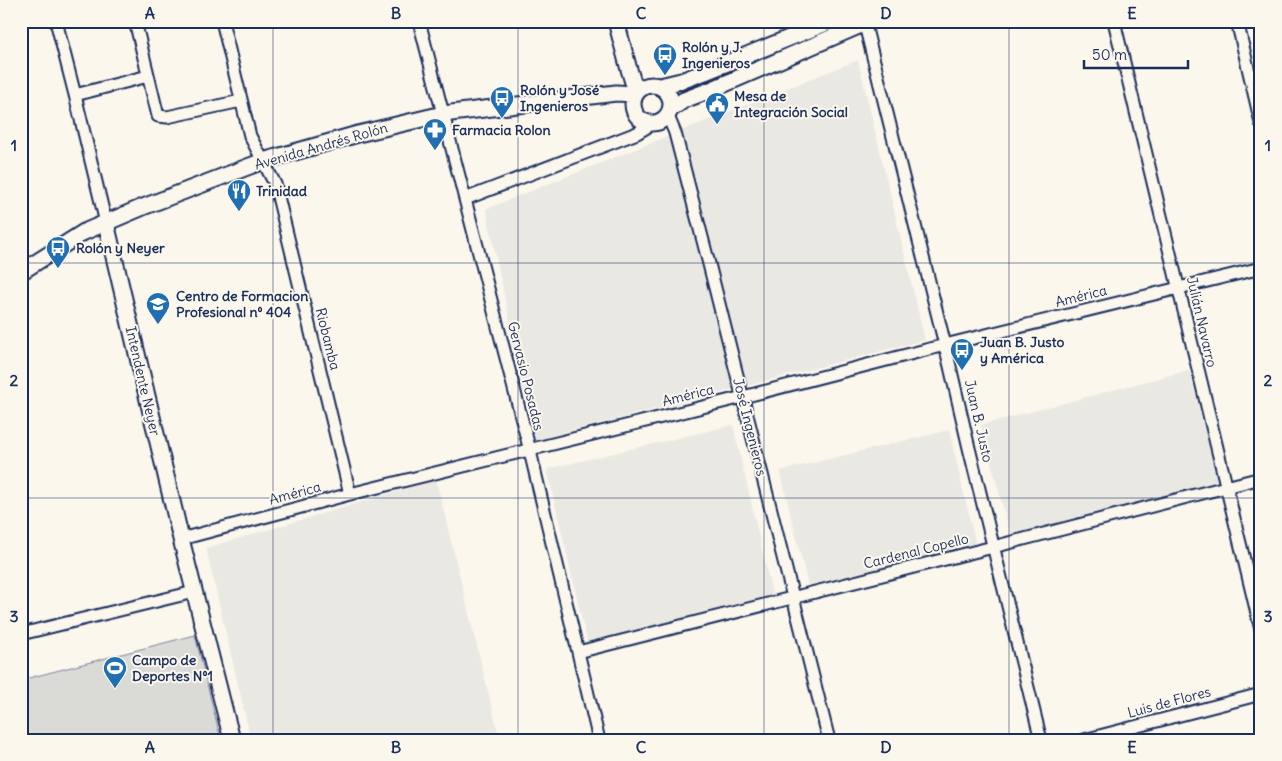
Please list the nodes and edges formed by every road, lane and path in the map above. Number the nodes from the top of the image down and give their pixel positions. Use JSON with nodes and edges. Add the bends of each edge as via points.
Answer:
{"nodes":[{"id":1,"x":56,"y":21,"type":"edge"},
{"id":2,"x":135,"y":21,"type":"edge"},
{"id":3,"x":222,"y":21,"type":"edge"},
{"id":4,"x":419,"y":21,"type":"edge"},
{"id":5,"x":616,"y":21,"type":"edge"},
{"id":6,"x":832,"y":21,"type":"edge"},
{"id":7,"x":1114,"y":21,"type":"edge"},
{"id":8,"x":1237,"y":21,"type":"edge"},
{"id":9,"x":866,"y":22,"type":"edge"},
{"id":10,"x":148,"y":76,"type":"junction"},
{"id":11,"x":660,"y":86,"type":"junction"},
{"id":12,"x":75,"y":95,"type":"junction"},
{"id":13,"x":634,"y":97,"type":"junction"},
{"id":14,"x":241,"y":101,"type":"junction"},
{"id":15,"x":669,"y":112,"type":"junction"},
{"id":16,"x":443,"y":114,"type":"junction"},
{"id":17,"x":1261,"y":123,"type":"edge"},
{"id":18,"x":652,"y":124,"type":"junction"},
{"id":19,"x":263,"y":160,"type":"junction"},
{"id":20,"x":465,"y":199,"type":"junction"},
{"id":21,"x":106,"y":224,"type":"junction"},
{"id":22,"x":1261,"y":268,"type":"edge"},
{"id":23,"x":21,"y":272,"type":"edge"},
{"id":24,"x":1179,"y":288,"type":"junction"},
{"id":25,"x":946,"y":345,"type":"junction"},
{"id":26,"x":743,"y":397,"type":"junction"},
{"id":27,"x":530,"y":450,"type":"junction"},
{"id":28,"x":1261,"y":478,"type":"edge"},
{"id":29,"x":1226,"y":487,"type":"junction"},
{"id":30,"x":350,"y":494,"type":"junction"},
{"id":31,"x":181,"y":539,"type":"junction"},
{"id":32,"x":993,"y":547,"type":"junction"},
{"id":33,"x":194,"y":592,"type":"junction"},
{"id":34,"x":793,"y":597,"type":"junction"},
{"id":35,"x":1261,"y":630,"type":"edge"},
{"id":36,"x":21,"y":634,"type":"edge"},
{"id":37,"x":578,"y":652,"type":"junction"},
{"id":38,"x":1261,"y":694,"type":"edge"},
{"id":39,"x":232,"y":740,"type":"edge"},
{"id":40,"x":599,"y":740,"type":"edge"},
{"id":41,"x":829,"y":740,"type":"edge"},
{"id":42,"x":1041,"y":740,"type":"edge"},
{"id":43,"x":1084,"y":740,"type":"edge"}],
"edges":[{"from":1,"to":12,"type":"street","name":"Intendente Neyer"},
{"from":2,"to":10,"type":"street"},
{"from":3,"to":14,"type":"street","name":"Riobamba"},
{"from":4,"to":16,"type":"street","name":"Gervasio Posadas"},
{"from":5,"to":13,"type":"main road"},
{"from":6,"to":11,"type":"main road","via":[[705,72]]},
{"from":7,"to":24,"type":"street","name":"Julián Navarro"},
{"from":8,"to":17,"type":"street"},
{"from":9,"to":15,"type":"main road","via":[[684,100]]},
{"from":9,"to":25,"type":"street","name":"Juan B. Justo"},
{"from":10,"to":12,"type":"street"},
{"from":10,"to":14,"type":"street","via":[[158,116],[167,117]]},
{"from":11,"to":13,"type":"main road","via":[[643,87]]},
{"from":11,"to":15,"type":"main road","via":[[671,100]]},
{"from":12,"to":21,"type":"street","name":"Intendente Neyer"},
{"from":13,"to":16,"type":"main road","name":"Avenida Andrés Rolón","via":[[612,93]]},
{"from":13,"to":18,"type":"main road","name":"Avenida Andrés Rolón","via":[[635,116],[644,123]]},
{"from":14,"to":19,"type":"street","name":"Riobamba","via":[[250,136]]},
{"from":15,"to":18,"type":"main road","via":[[662,122]]},
{"from":15,"to":26,"type":"street","name":"José Ingenieros"},
{"from":16,"to":19,"type":"main road","name":"Avenida Andrés Rolón"},
{"from":16,"to":20,"type":"street","name":"Gervasio Posadas"},
{"from":18,"to":20,"type":"street","via":[[637,133]]},
{"from":19,"to":21,"type":"main road","name":"Avenida Andrés Rolón"},
{"from":19,"to":30,"type":"street","name":"Riobamba","via":[[275,184]]},
{"from":20,"to":27,"type":"street","name":"Gervasio Posadas"},
{"from":21,"to":23,"type":"main road","name":"Avenida Andrés Rolón","via":[[84,232]]},
{"from":21,"to":31,"type":"main road","name":"Intendente Neyer"},
{"from":22,"to":24,"type":"street","name":"América"},
{"from":24,"to":25,"type":"street","name":"América"},
{"from":24,"to":29,"type":"street","name":"Julián Navarro"},
{"from":25,"to":26,"type":"street","name":"América"},
{"from":25,"to":32,"type":"street","name":"Juan B. Justo"},
{"from":26,"to":27,"type":"street","name":"América"},
{"from":26,"to":34,"type":"street","name":"José Ingenieros"},
{"from":27,"to":30,"type":"street","name":"América"},
{"from":27,"to":37,"type":"street","name":"Gervasio Posadas"},
{"from":28,"to":29,"type":"street","name":"Cardenal Copello"},
{"from":29,"to":32,"type":"street","name":"Cardenal Copello"},
{"from":29,"to":35,"type":"street","name":"Julián Navarro"},
{"from":30,"to":31,"type":"street","name":"América"},
{"from":31,"to":33,"type":"main road","name":"Intendente Neyer"},
{"from":32,"to":34,"type":"street","name":"Cardenal Copello"},
{"from":32,"to":42,"type":"street","name":"Juan B. Justo"},
{"from":33,"to":36,"type":"street"},
{"from":33,"to":39,"type":"main road","name":"Intendente Neyer"},
{"from":34,"to":37,"type":"street","name":"Cardenal Copello"},
{"from":34,"to":41,"type":"street","name":"José Ingenieros"},
{"from":37,"to":40,"type":"street","name":"Gervasio Posadas"},
{"from":38,"to":43,"type":"street","name":"Luis de Flores"}]}
